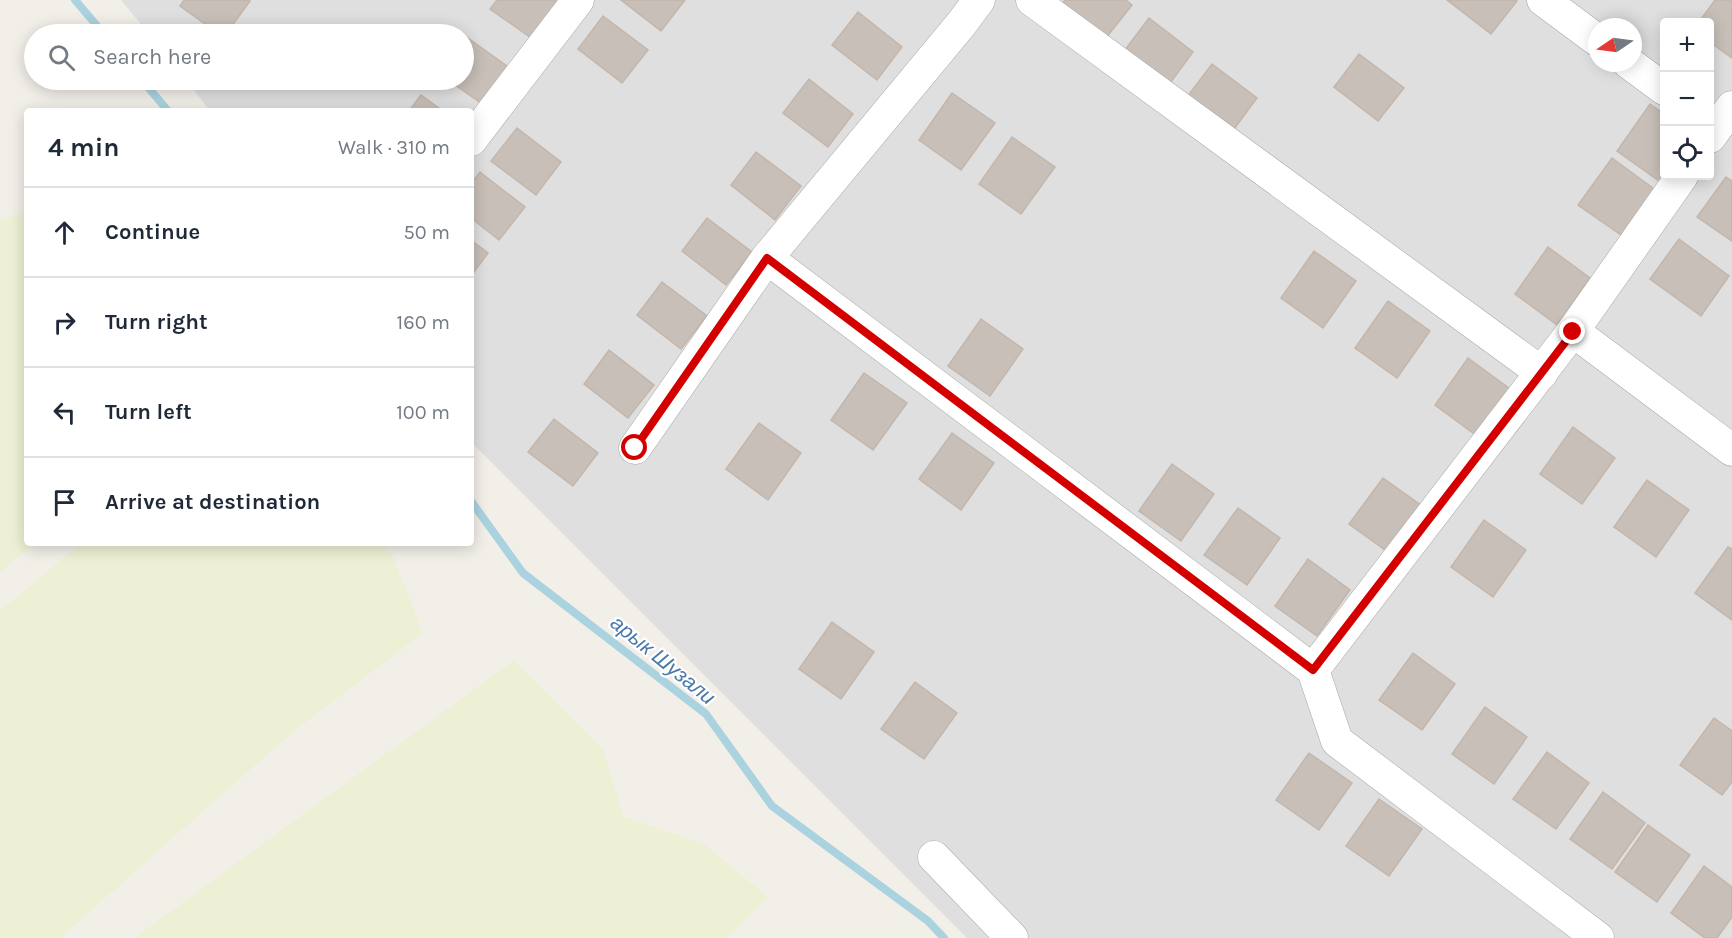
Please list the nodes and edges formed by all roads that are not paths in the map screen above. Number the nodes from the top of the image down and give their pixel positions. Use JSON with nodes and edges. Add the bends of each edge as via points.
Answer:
{"nodes":[{"id":1,"x":578,"y":0,"type":"edge"},
{"id":2,"x":979,"y":0,"type":"edge"},
{"id":3,"x":1032,"y":0,"type":"edge"},
{"id":4,"x":1543,"y":0,"type":"edge"},
{"id":5,"x":1588,"y":33,"type":"edge"},
{"id":6,"x":1641,"y":72,"type":"edge"},
{"id":7,"x":1660,"y":85,"type":"edge"},
{"id":8,"x":474,"y":136,"type":"edge"},
{"id":9,"x":1680,"y":180,"type":"edge"},
{"id":10,"x":767,"y":258,"type":"junction"},
{"id":11,"x":1573,"y":332,"type":"junction"},
{"id":12,"x":1542,"y":373,"type":"junction"},
{"id":13,"x":635,"y":448,"type":"dead end"},
{"id":14,"x":1732,"y":450,"type":"edge"},
{"id":15,"x":1313,"y":670,"type":"junction"},
{"id":16,"x":934,"y":857,"type":"dead end"},
{"id":17,"x":1012,"y":938,"type":"edge"},
{"id":18,"x":1598,"y":938,"type":"edge"}],
"edges":[{"from":1,"to":8,"type":"street"},
{"from":2,"to":10,"type":"street"},
{"from":3,"to":12,"type":"street"},
{"from":4,"to":5,"type":"street"},
{"from":6,"to":7,"type":"street"},
{"from":9,"to":11,"type":"street"},
{"from":10,"to":13,"type":"street"},
{"from":10,"to":15,"type":"street"},
{"from":11,"to":12,"type":"street"},
{"from":11,"to":14,"type":"street"},
{"from":12,"to":15,"type":"street"},
{"from":15,"to":18,"type":"street","via":[[1337,741]]},
{"from":16,"to":17,"type":"street"}]}
